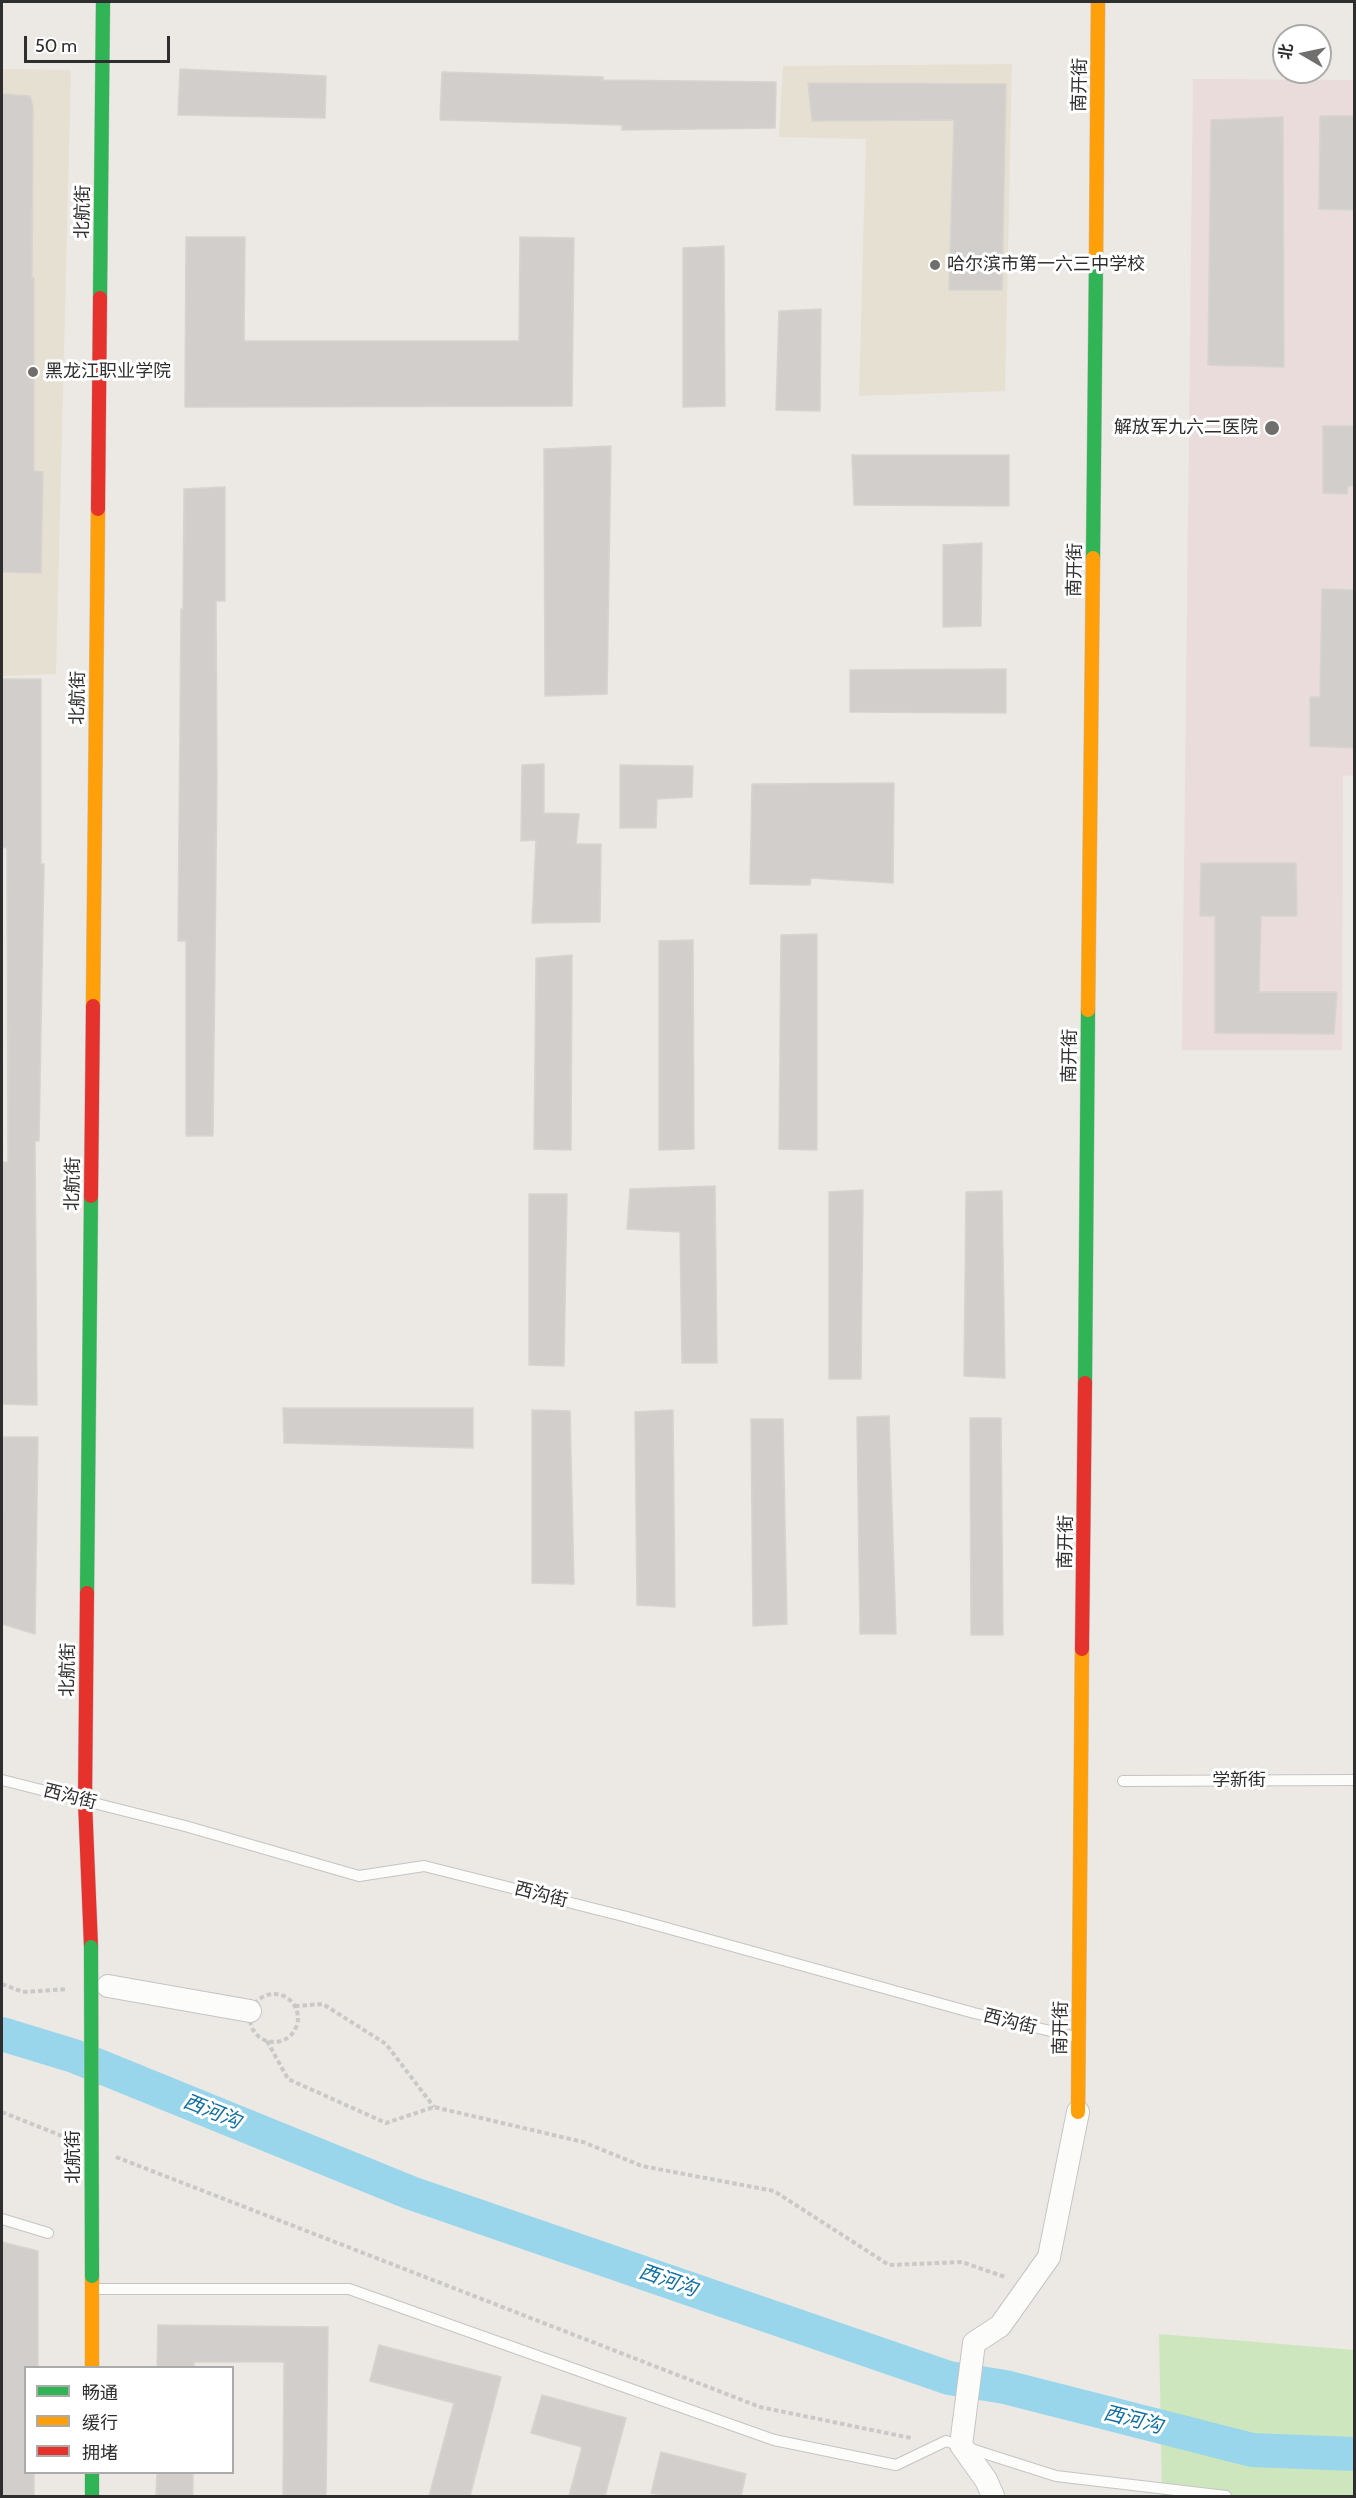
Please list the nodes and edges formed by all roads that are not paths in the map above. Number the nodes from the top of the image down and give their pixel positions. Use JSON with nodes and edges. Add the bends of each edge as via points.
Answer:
{"nodes":[{"id":1,"x":103,"y":2,"type":"edge"},
{"id":2,"x":1098,"y":2,"type":"edge"},
{"id":3,"x":2,"y":1780,"type":"edge"},
{"id":4,"x":1354,"y":1780,"type":"edge"},
{"id":5,"x":1123,"y":1781,"type":"dead end"},
{"id":6,"x":85,"y":1801,"type":"junction"},
{"id":7,"x":108,"y":1986,"type":"dead end"},
{"id":8,"x":250,"y":2011,"type":"road end"},
{"id":9,"x":1079,"y":2038,"type":"junction"},
{"id":10,"x":1078,"y":2112,"type":"joint"},
{"id":11,"x":2,"y":2219,"type":"edge"},
{"id":12,"x":48,"y":2233,"type":"dead end"},
{"id":13,"x":92,"y":2283,"type":"junction"},
{"id":14,"x":92,"y":2366,"type":"edge"},
{"id":15,"x":962,"y":2445,"type":"junction"},
{"id":16,"x":92,"y":2474,"type":"edge"},
{"id":17,"x":92,"y":2496,"type":"edge"},
{"id":18,"x":993,"y":2496,"type":"edge"},
{"id":19,"x":1226,"y":2496,"type":"edge"}],
"edges":[{"from":1,"to":6,"type":"street","name":"北航街"},
{"from":2,"to":9,"type":"street","name":"南开街"},
{"from":3,"to":6,"type":"lane","name":"西沟街"},
{"from":4,"to":5,"type":"lane","name":"学新街"},
{"from":6,"to":9,"type":"lane","name":"西沟街","via":[[359,1876],[424,1866]]},
{"from":6,"to":13,"type":"street","name":"北航街","bridge":true,"via":[[91,1947]]},
{"from":7,"to":8,"type":"street"},
{"from":9,"to":10,"type":"street","name":"南开街"},
{"from":10,"to":15,"type":"street","via":[[1050,2256],[1000,2326],[974,2343]]},
{"from":11,"to":12,"type":"lane"},
{"from":13,"to":14,"type":"street","name":"北航街"},
{"from":13,"to":15,"type":"lane","via":[[350,2289],[774,2440],[896,2465],[946,2441]]},
{"from":15,"to":18,"type":"street"},
{"from":15,"to":19,"type":"lane","via":[[1056,2476]]},
{"from":16,"to":17,"type":"street"}]}
